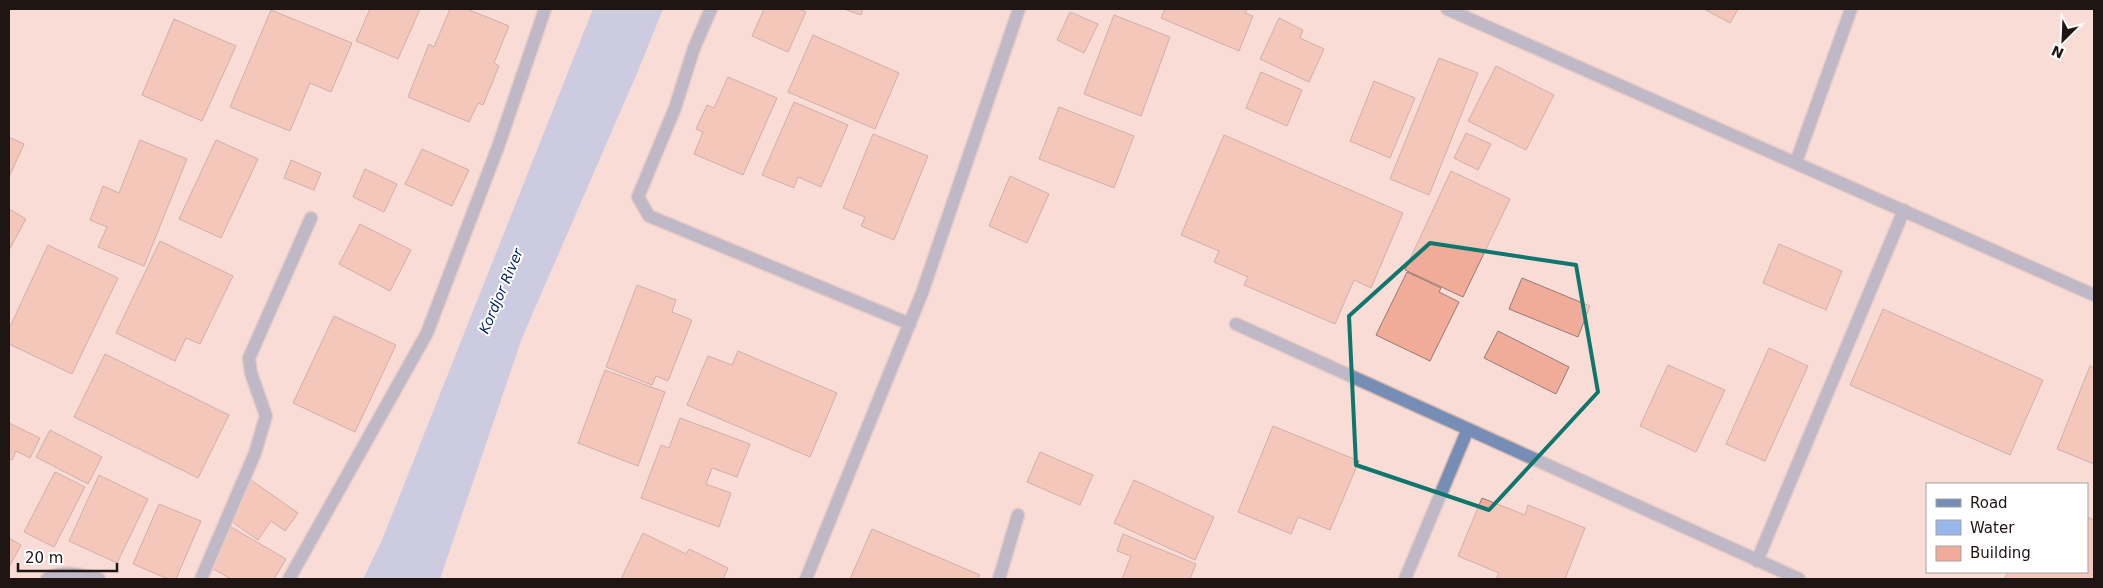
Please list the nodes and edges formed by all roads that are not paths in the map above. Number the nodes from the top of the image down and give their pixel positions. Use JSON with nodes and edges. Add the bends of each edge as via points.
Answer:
{"nodes":[{"id":1,"x":545,"y":9,"type":"edge"},
{"id":2,"x":710,"y":9,"type":"edge"},
{"id":3,"x":1019,"y":9,"type":"edge"},
{"id":4,"x":1447,"y":9,"type":"edge"},
{"id":5,"x":1851,"y":9,"type":"edge"},
{"id":6,"x":1796,"y":162,"type":"junction"},
{"id":7,"x":1904,"y":210,"type":"junction"},
{"id":8,"x":311,"y":218,"type":"dead end"},
{"id":9,"x":2094,"y":295,"type":"edge"},
{"id":10,"x":910,"y":324,"type":"junction"},
{"id":11,"x":1236,"y":324,"type":"dead end"},
{"id":12,"x":1468,"y":429,"type":"junction"},
{"id":13,"x":1018,"y":515,"type":"dead end"},
{"id":14,"x":1757,"y":560,"type":"junction"},
{"id":15,"x":47,"y":579,"type":"edge"},
{"id":16,"x":100,"y":579,"type":"edge"},
{"id":17,"x":201,"y":579,"type":"edge"},
{"id":18,"x":290,"y":579,"type":"edge"},
{"id":19,"x":806,"y":579,"type":"edge"},
{"id":20,"x":1000,"y":579,"type":"edge"},
{"id":21,"x":1405,"y":579,"type":"edge"},
{"id":22,"x":1799,"y":579,"type":"edge"}],
"edges":[{"from":1,"to":18,"type":"street","via":[[498,147],[426,333]]},
{"from":2,"to":10,"type":"street","via":[[675,108],[638,196],[649,216]]},
{"from":3,"to":10,"type":"street"},
{"from":4,"to":6,"type":"street"},
{"from":5,"to":6,"type":"street"},
{"from":6,"to":7,"type":"street"},
{"from":7,"to":9,"type":"street"},
{"from":7,"to":14,"type":"street"},
{"from":8,"to":17,"type":"street","via":[[249,358],[266,416],[255,453]]},
{"from":10,"to":19,"type":"street"},
{"from":11,"to":12,"type":"street"},
{"from":12,"to":14,"type":"street"},
{"from":12,"to":21,"type":"street"},
{"from":13,"to":20,"type":"street"},
{"from":14,"to":22,"type":"street"},
{"from":15,"to":16,"type":"street","via":[[52,575],[76,574]]}]}
